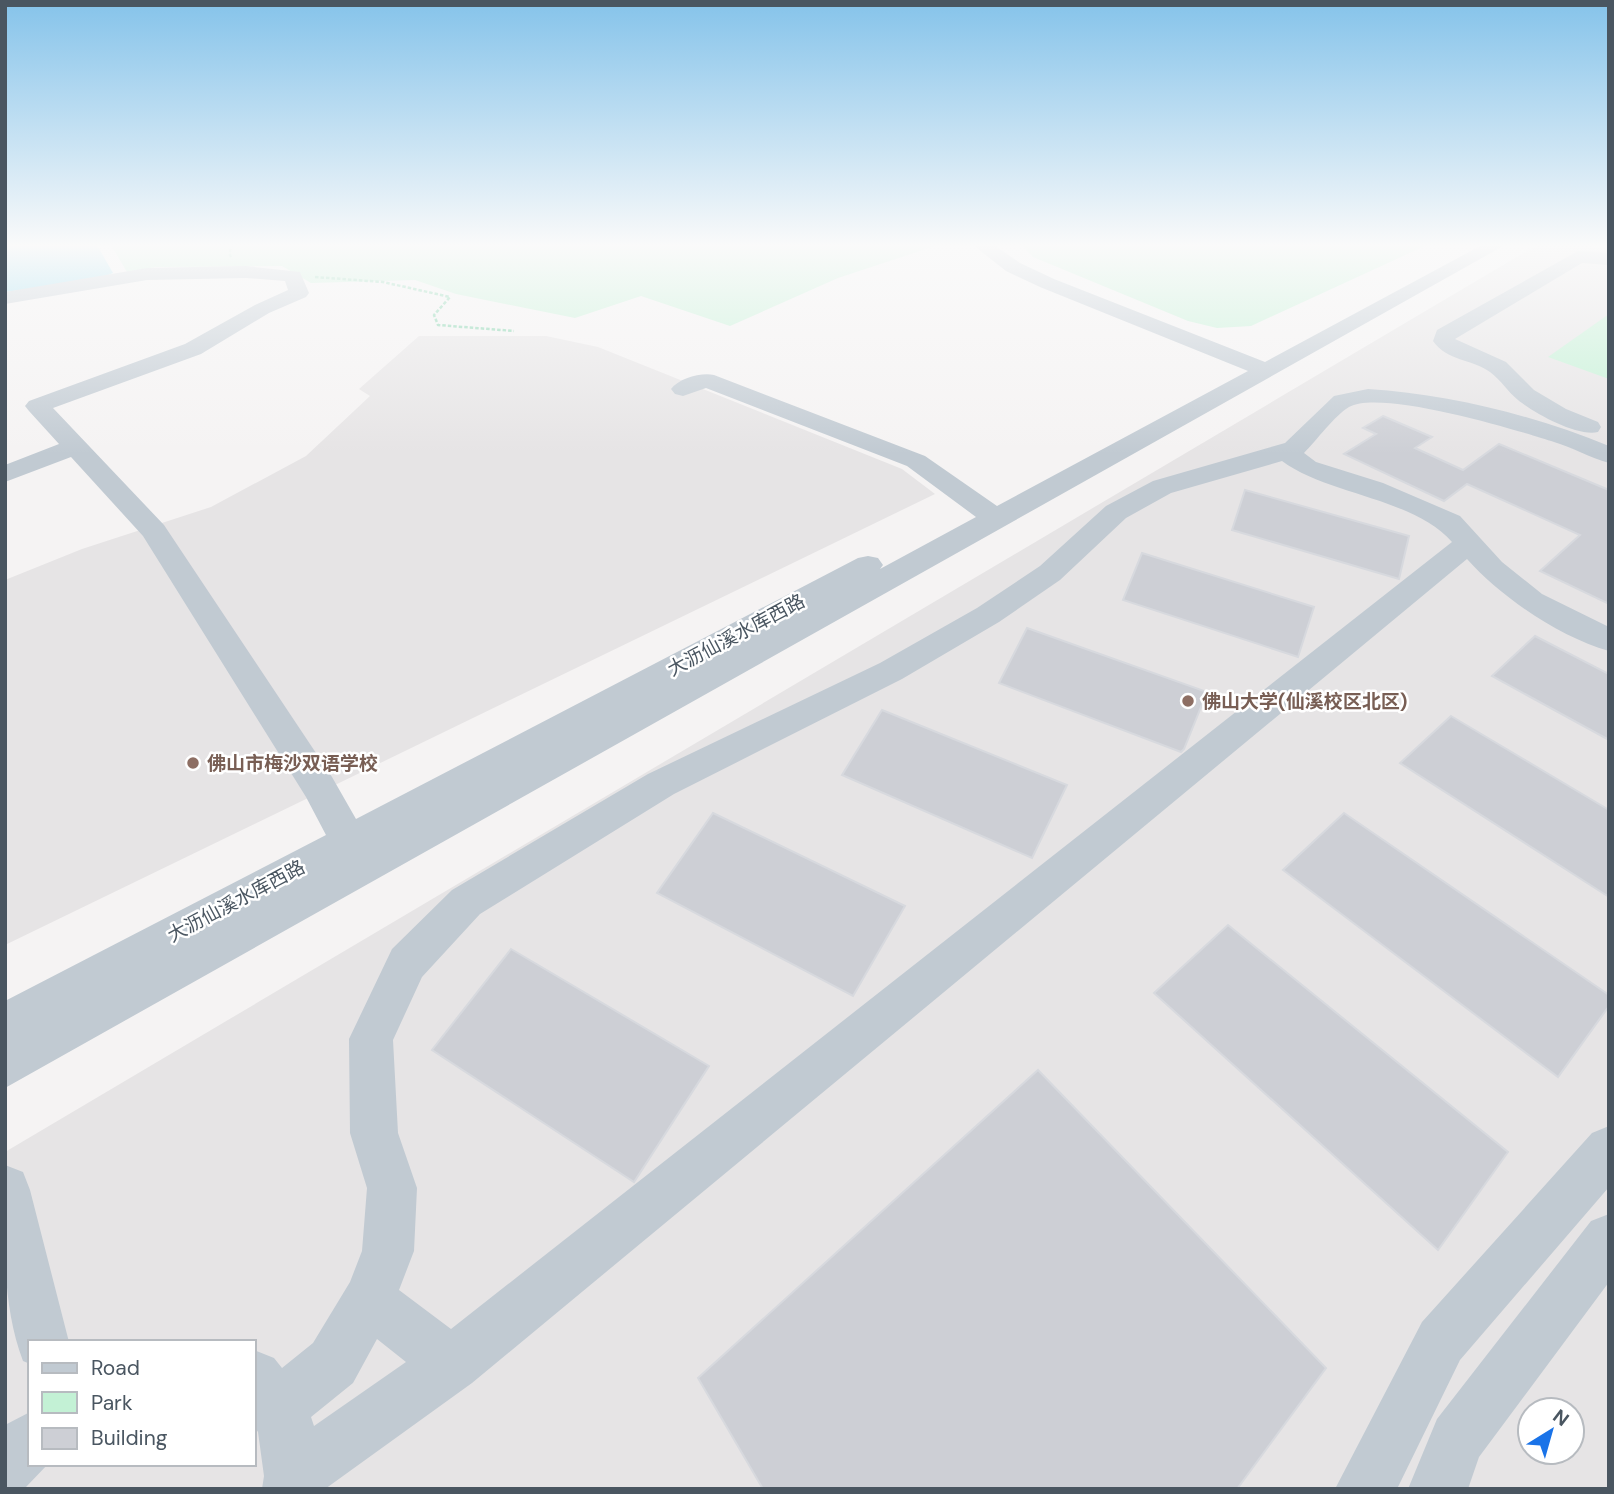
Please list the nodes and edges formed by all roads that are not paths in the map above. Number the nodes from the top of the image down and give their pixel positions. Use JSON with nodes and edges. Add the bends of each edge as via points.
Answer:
{"nodes":[{"id":1,"x":252,"y":315,"type":"edge"},
{"id":2,"x":1133,"y":315,"type":"edge"},
{"id":3,"x":1147,"y":315,"type":"edge"},
{"id":4,"x":1347,"y":315,"type":"edge"},
{"id":5,"x":1359,"y":315,"type":"edge"},
{"id":6,"x":1480,"y":315,"type":"edge"},
{"id":7,"x":1263,"y":364,"type":"junction"},
{"id":8,"x":683,"y":389,"type":"dead end"},
{"id":9,"x":1571,"y":429,"type":"junction"},
{"id":10,"x":1609,"y":434,"type":"edge"},
{"id":11,"x":75,"y":447,"type":"junction"},
{"id":12,"x":1285,"y":451,"type":"junction"},
{"id":13,"x":1609,"y":455,"type":"edge"},
{"id":14,"x":5,"y":474,"type":"edge"},
{"id":15,"x":988,"y":513,"type":"junction"},
{"id":16,"x":1469,"y":543,"type":"junction"},
{"id":17,"x":1609,"y":640,"type":"edge"},
{"id":18,"x":355,"y":855,"type":"junction"},
{"id":19,"x":5,"y":1024,"type":"edge"},
{"id":20,"x":5,"y":1065,"type":"edge"},
{"id":21,"x":1609,"y":1150,"type":"edge"},
{"id":22,"x":5,"y":1190,"type":"edge"},
{"id":23,"x":1609,"y":1239,"type":"edge"},
{"id":24,"x":369,"y":1300,"type":"junction"},
{"id":25,"x":42,"y":1340,"type":"edge"},
{"id":26,"x":452,"y":1363,"type":"junction"},
{"id":27,"x":265,"y":1394,"type":"edge"},
{"id":28,"x":28,"y":1443,"type":"edge"},
{"id":29,"x":5,"y":1466,"type":"edge"},
{"id":30,"x":293,"y":1483,"type":"edge"},
{"id":31,"x":1365,"y":1489,"type":"edge"},
{"id":32,"x":1438,"y":1489,"type":"edge"}],
"edges":[{"from":1,"to":11,"type":"street","via":[[192,349],[37,406]]},
{"from":2,"to":7,"type":"street"},
{"from":3,"to":7,"type":"street"},
{"from":4,"to":7,"type":"street"},
{"from":5,"to":7,"type":"street"},
{"from":6,"to":9,"type":"street","via":[[1445,335],[1444,341],[1498,367]]},
{"from":7,"to":15,"type":"street"},
{"from":8,"to":15,"type":"street","via":[[706,380],[916,461]]},
{"from":9,"to":10,"type":"street"},
{"from":9,"to":12,"type":"street","via":[[1403,398],[1368,396],[1342,401],[1294,449]]},
{"from":9,"to":13,"type":"street"},
{"from":11,"to":14,"type":"street"},
{"from":11,"to":18,"type":"street","via":[[154,531],[318,787]]},
{"from":12,"to":16,"type":"street","via":[[1307,467],[1374,489],[1450,522]]},
{"from":12,"to":24,"type":"street","via":[[1162,487],[1115,512],[1050,573],[988,615],[891,671],[662,784],[466,902],[407,962],[371,1039],[374,1133],[392,1188],[388,1251]]},
{"from":15,"to":18,"type":"street"},
{"from":16,"to":17,"type":"street","via":[[1531,601]]},
{"from":16,"to":26,"type":"street"},
{"from":18,"to":19,"type":"street","name":"大沥仙溪水库西路"},
{"from":18,"to":20,"type":"street"},
{"from":21,"to":31,"type":"street","via":[[1441,1341]]},
{"from":22,"to":25,"type":"street"},
{"from":23,"to":32,"type":"street","via":[[1457,1439]]},
{"from":24,"to":26,"type":"street"},
{"from":24,"to":27,"type":"street","via":[[333,1363]]},
{"from":26,"to":30,"type":"street"},
{"from":27,"to":30,"type":"street","via":[[285,1423]]},
{"from":28,"to":29,"type":"street"}]}
